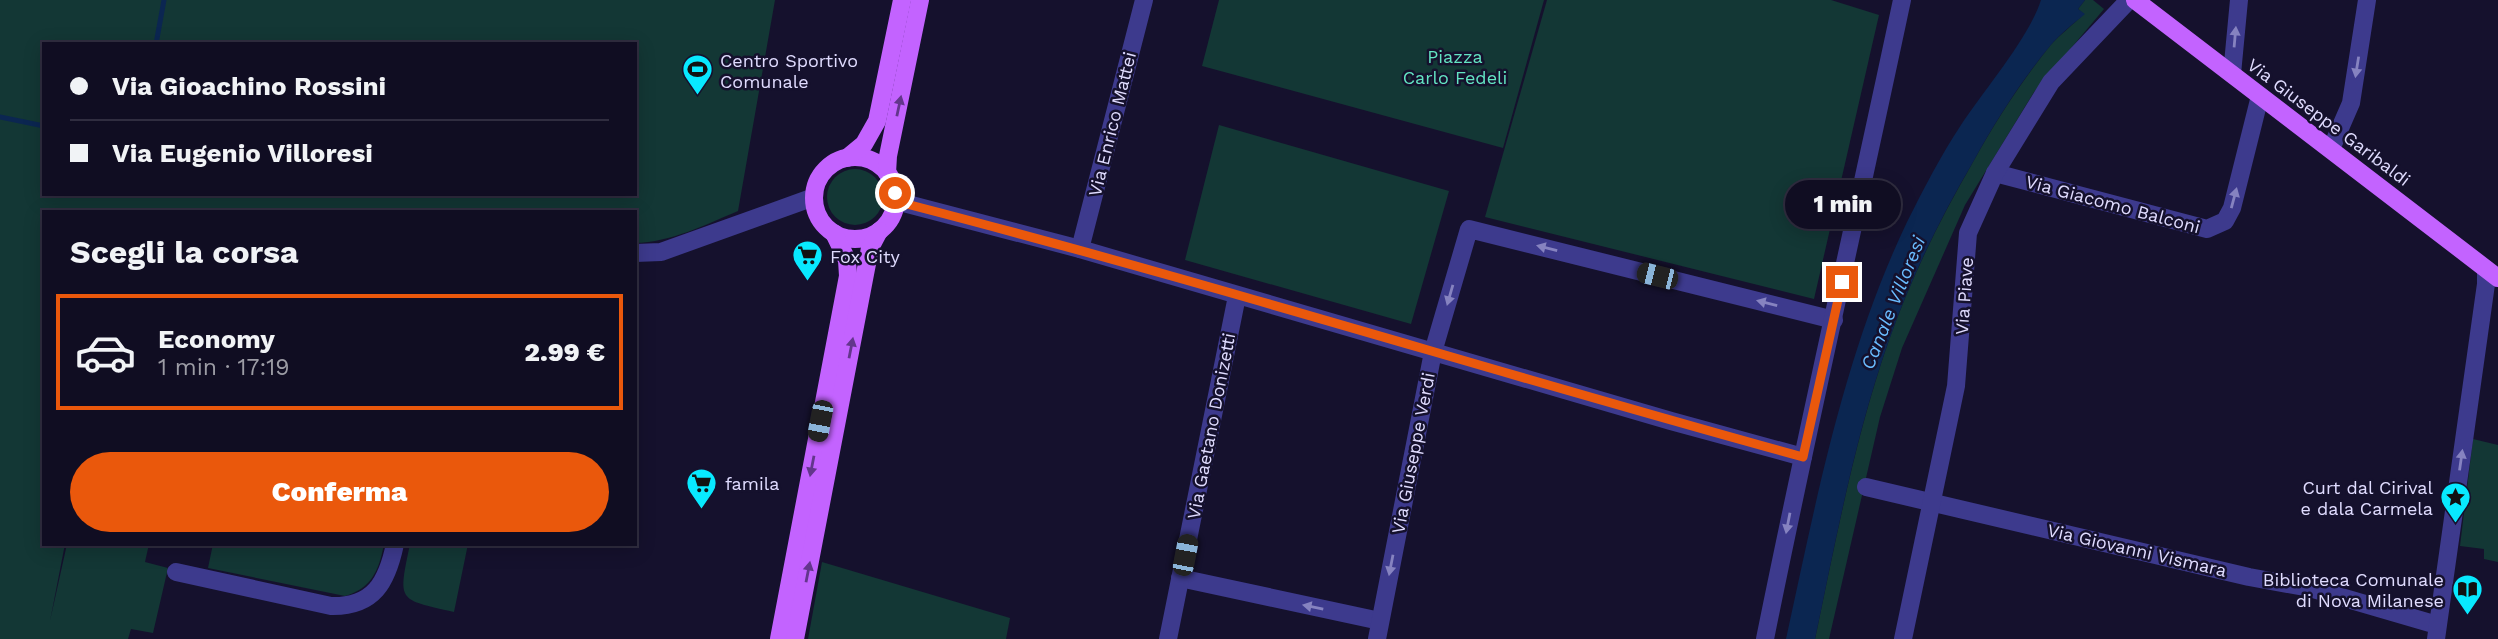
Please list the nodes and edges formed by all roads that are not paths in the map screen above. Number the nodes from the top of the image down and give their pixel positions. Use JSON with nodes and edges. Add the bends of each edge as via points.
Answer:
{"nodes":[{"id":1,"x":902,"y":0,"type":"edge"},
{"id":2,"x":920,"y":0,"type":"edge"},
{"id":3,"x":1144,"y":0,"type":"edge"},
{"id":4,"x":1902,"y":0,"type":"edge"},
{"id":5,"x":2129,"y":0,"type":"edge"},
{"id":6,"x":2135,"y":0,"type":"edge"},
{"id":7,"x":2239,"y":0,"type":"edge"},
{"id":8,"x":2367,"y":0,"type":"edge"},
{"id":9,"x":2232,"y":74,"type":"junction"},
{"id":10,"x":2260,"y":96,"type":"junction"},
{"id":11,"x":2331,"y":149,"type":"junction"},
{"id":12,"x":847,"y":158,"type":"junction"},
{"id":13,"x":887,"y":173,"type":"junction"},
{"id":14,"x":1995,"y":173,"type":"junction"},
{"id":15,"x":814,"y":197,"type":"junction"},
{"id":16,"x":895,"y":201,"type":"junction"},
{"id":17,"x":880,"y":230,"type":"junction"},
{"id":18,"x":834,"y":233,"type":"junction"},
{"id":19,"x":1080,"y":249,"type":"junction"},
{"id":20,"x":637,"y":253,"type":"edge"},
{"id":21,"x":2492,"y":273,"type":"edge"},
{"id":22,"x":1237,"y":296,"type":"junction"},
{"id":23,"x":1833,"y":320,"type":"junction"},
{"id":24,"x":1433,"y":352,"type":"junction"},
{"id":25,"x":1803,"y":457,"type":"junction"},
{"id":26,"x":1866,"y":487,"type":"dead end"},
{"id":27,"x":1933,"y":502,"type":"junction"},
{"id":28,"x":394,"y":546,"type":"edge"},
{"id":29,"x":176,"y":572,"type":"dead end"},
{"id":30,"x":1180,"y":578,"type":"junction"},
{"id":31,"x":1378,"y":630,"type":"edge"},
{"id":32,"x":2436,"y":632,"type":"edge"},
{"id":33,"x":779,"y":639,"type":"edge"},
{"id":34,"x":795,"y":639,"type":"edge"},
{"id":35,"x":1168,"y":639,"type":"edge"},
{"id":36,"x":1765,"y":639,"type":"edge"},
{"id":37,"x":1903,"y":639,"type":"edge"}],
"edges":[{"from":1,"to":12,"type":"main road","via":[[877,121],[864,144]]},
{"from":13,"to":2,"type":"main road","one_way":true},
{"from":3,"to":19,"type":"street","name":"Via Enrico Mattei"},
{"from":4,"to":23,"type":"street"},
{"from":5,"to":14,"type":"street","name":"Via Piave","via":[[2051,82]]},
{"from":6,"to":9,"type":"main road","name":"Via Giuseppe Garibaldi"},
{"from":9,"to":7,"type":"street","one_way":true},
{"from":8,"to":11,"type":"street","one_way":true,"via":[[2351,103]]},
{"from":9,"to":10,"type":"main road","name":"Via Giuseppe Garibaldi"},
{"from":10,"to":11,"type":"main road","name":"Via Giuseppe Garibaldi"},
{"from":14,"to":10,"type":"street","name":"Via Giacomo Balconi","one_way":true,"via":[[2207,229],[2225,221],[2232,208]]},
{"from":11,"to":21,"type":"main road","name":"Via Giuseppe Garibaldi"},
{"from":12,"to":13,"type":"main road","via":[[871,160]]},
{"from":12,"to":15,"type":"main road","via":[[823,173]]},
{"from":13,"to":16,"type":"main road","via":[[894,184]]},
{"from":14,"to":27,"type":"street","name":"Via Piave","via":[[1968,233],[1956,386]]},
{"from":15,"to":18,"type":"main road","via":[[820,219]]},
{"from":15,"to":20,"type":"street","via":[[661,252]]},
{"from":16,"to":17,"type":"main road"},
{"from":16,"to":19,"type":"street"},
{"from":17,"to":18,"type":"main road","via":[[856,239]]},
{"from":34,"to":17,"type":"main road","one_way":true,"via":[[870,248]]},
{"from":18,"to":33,"type":"main road","one_way":true,"via":[[849,270]]},
{"from":19,"to":22,"type":"street"},
{"from":32,"to":21,"type":"street","one_way":true,"via":[[2486,284]]},
{"from":22,"to":24,"type":"street"},
{"from":22,"to":30,"type":"street","name":"Via Gaetano Donizetti"},
{"from":23,"to":24,"type":"street","name":"Via Giuseppe Verdi","one_way":true,"via":[[1469,229]]},
{"from":23,"to":25,"type":"street"},
{"from":24,"to":25,"type":"street"},
{"from":24,"to":31,"type":"street","name":"Via Giuseppe Verdi","one_way":true},
{"from":25,"to":36,"type":"street","one_way":true},
{"from":26,"to":27,"type":"street","name":"Via Giovanni Vismara"},
{"from":27,"to":32,"type":"street","name":"Via Giovanni Vismara","via":[[2310,589],[2408,618]]},
{"from":27,"to":37,"type":"street","name":"Via Piave"},
{"from":28,"to":29,"type":"street","via":[[382,584],[357,604],[345,606]]},
{"from":31,"to":30,"type":"street","one_way":true},
{"from":30,"to":35,"type":"street","name":"Via Gaetano Donizetti"}]}
